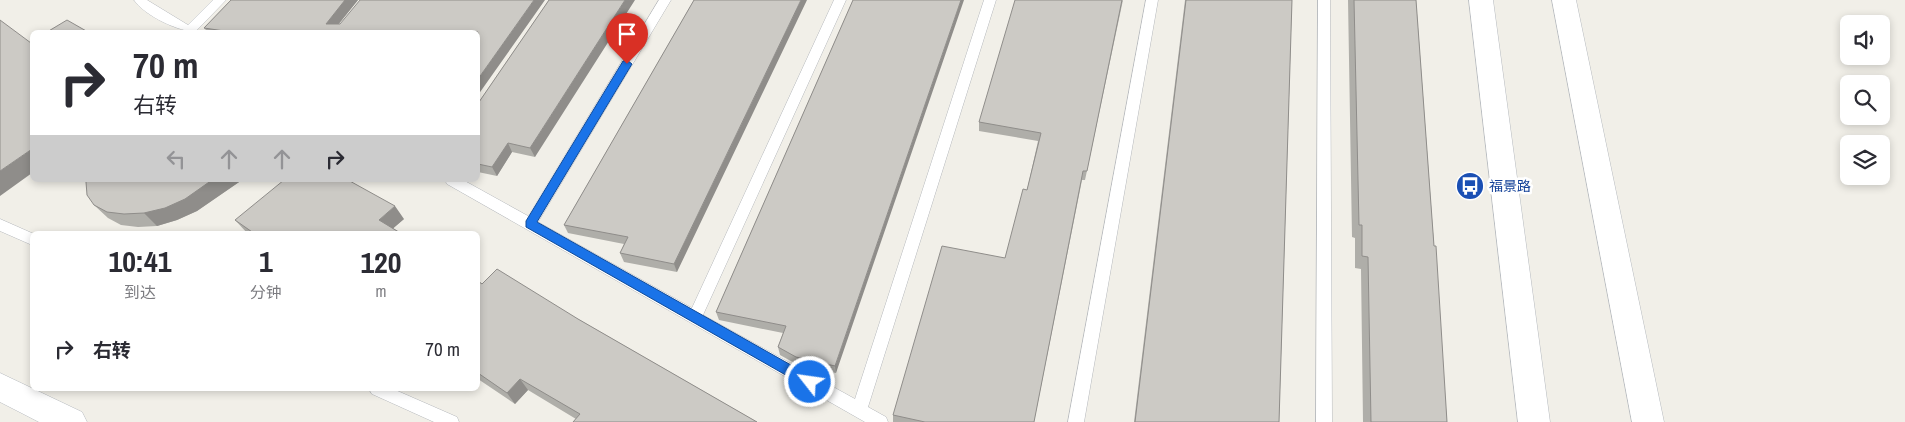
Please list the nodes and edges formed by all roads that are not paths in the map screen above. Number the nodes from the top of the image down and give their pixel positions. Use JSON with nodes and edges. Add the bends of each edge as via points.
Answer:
{"nodes":[{"id":1,"x":140,"y":0,"type":"edge"},
{"id":2,"x":220,"y":0,"type":"edge"},
{"id":3,"x":665,"y":0,"type":"edge"},
{"id":4,"x":840,"y":0,"type":"edge"},
{"id":5,"x":990,"y":0,"type":"edge"},
{"id":6,"x":1152,"y":0,"type":"edge"},
{"id":7,"x":1324,"y":0,"type":"edge"},
{"id":8,"x":1481,"y":0,"type":"edge"},
{"id":9,"x":1564,"y":0,"type":"edge"},
{"id":10,"x":188,"y":30,"type":"edge"},
{"id":11,"x":193,"y":30,"type":"edge"},
{"id":12,"x":456,"y":182,"type":"edge"},
{"id":13,"x":530,"y":224,"type":"junction"},
{"id":14,"x":0,"y":225,"type":"edge"},
{"id":15,"x":30,"y":238,"type":"edge"},
{"id":16,"x":695,"y":317,"type":"junction"},
{"id":17,"x":0,"y":387,"type":"edge"},
{"id":18,"x":381,"y":391,"type":"edge"},
{"id":19,"x":859,"y":410,"type":"junction"},
{"id":20,"x":71,"y":422,"type":"edge"},
{"id":21,"x":451,"y":422,"type":"edge"},
{"id":22,"x":880,"y":422,"type":"edge"},
{"id":23,"x":1076,"y":422,"type":"edge"},
{"id":24,"x":1324,"y":422,"type":"edge"},
{"id":25,"x":1534,"y":422,"type":"edge"},
{"id":26,"x":1648,"y":422,"type":"edge"}],
"edges":[{"from":1,"to":10,"type":"lane"},
{"from":2,"to":11,"type":"lane"},
{"from":3,"to":13,"type":"lane"},
{"from":4,"to":16,"type":"lane"},
{"from":5,"to":19,"type":"lane"},
{"from":6,"to":23,"type":"lane"},
{"from":7,"to":24,"type":"lane"},
{"from":8,"to":25,"type":"main road"},
{"from":9,"to":26,"type":"main road"},
{"from":12,"to":13,"type":"lane"},
{"from":13,"to":16,"type":"lane"},
{"from":14,"to":15,"type":"lane"},
{"from":16,"to":19,"type":"lane"},
{"from":17,"to":20,"type":"main road"},
{"from":18,"to":21,"type":"lane"},
{"from":19,"to":22,"type":"lane"}]}
